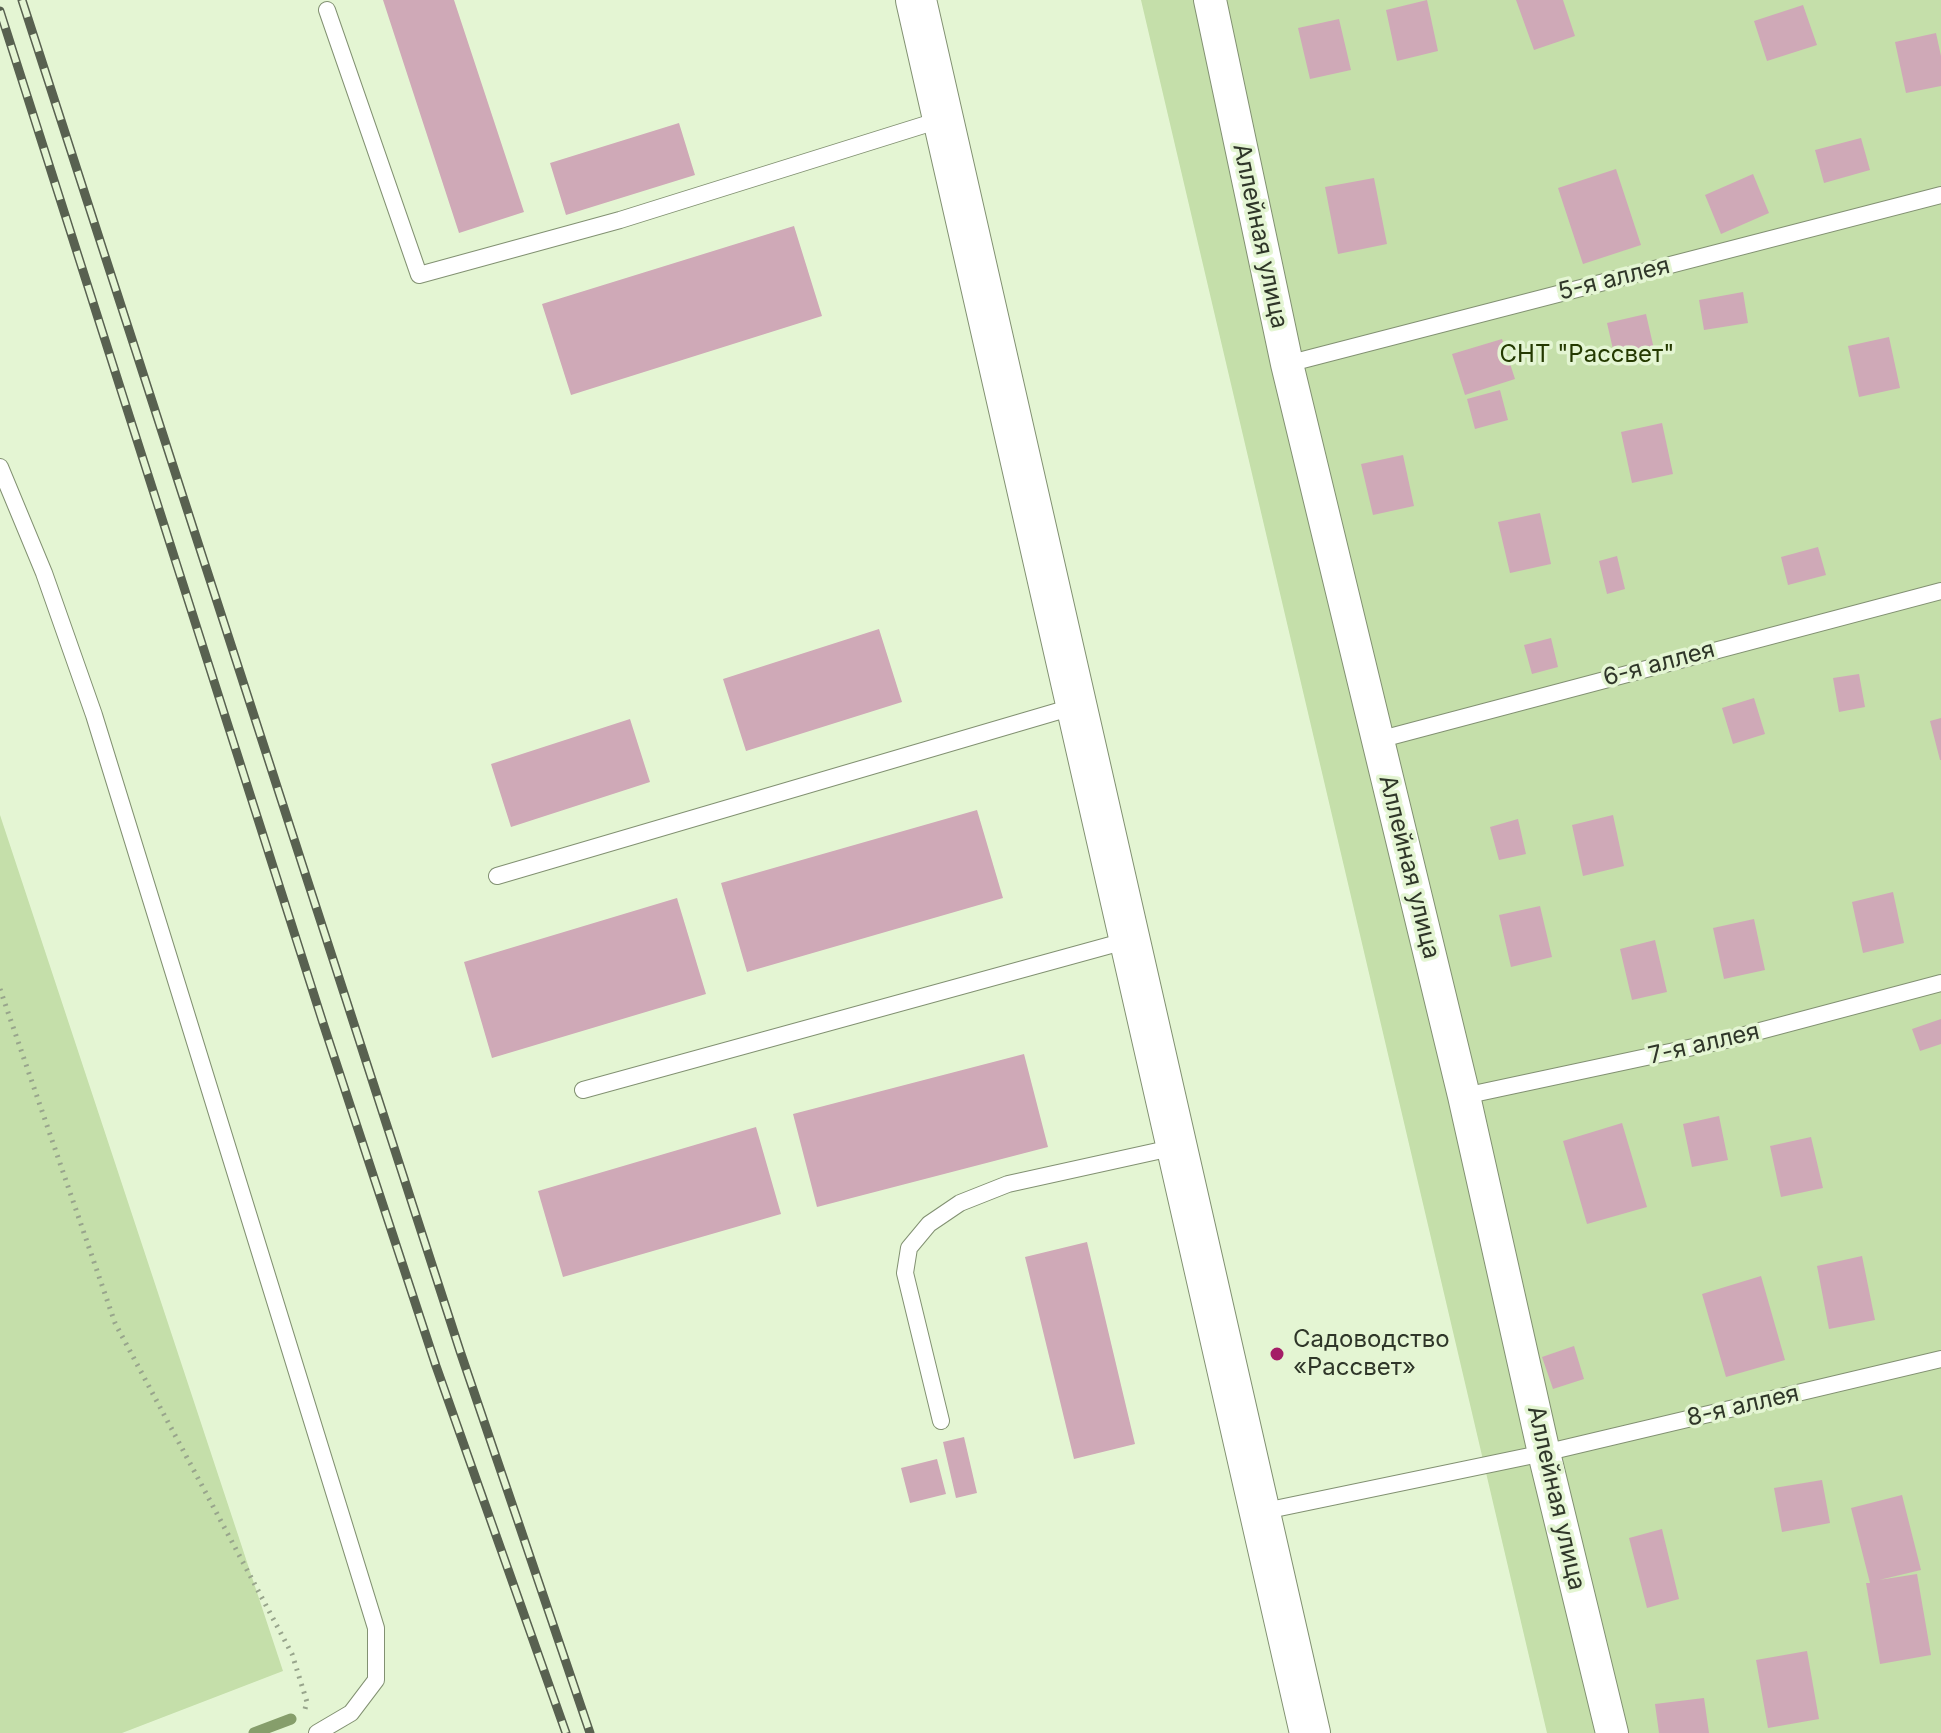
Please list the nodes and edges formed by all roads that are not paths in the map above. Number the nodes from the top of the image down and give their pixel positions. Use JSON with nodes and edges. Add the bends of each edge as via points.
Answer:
{"nodes":[{"id":1,"x":916,"y":0,"type":"edge"},
{"id":2,"x":1210,"y":0,"type":"edge"},
{"id":3,"x":327,"y":10,"type":"dead end"},
{"id":4,"x":943,"y":119,"type":"junction"},
{"id":5,"x":1941,"y":195,"type":"edge"},
{"id":6,"x":1287,"y":364,"type":"junction"},
{"id":7,"x":0,"y":467,"type":"edge"},
{"id":8,"x":1941,"y":591,"type":"edge"},
{"id":9,"x":1078,"y":706,"type":"junction"},
{"id":10,"x":1378,"y":740,"type":"junction"},
{"id":11,"x":497,"y":876,"type":"dead end"},
{"id":12,"x":1131,"y":940,"type":"junction"},
{"id":13,"x":1941,"y":983,"type":"edge"},
{"id":14,"x":583,"y":1090,"type":"dead end"},
{"id":15,"x":1464,"y":1096,"type":"junction"},
{"id":16,"x":1177,"y":1146,"type":"junction"},
{"id":17,"x":1941,"y":1359,"type":"edge"},
{"id":18,"x":941,"y":1421,"type":"dead end"},
{"id":19,"x":1544,"y":1453,"type":"junction"},
{"id":20,"x":1260,"y":1512,"type":"junction"},
{"id":21,"x":317,"y":1733,"type":"edge"},
{"id":22,"x":1310,"y":1733,"type":"edge"},
{"id":23,"x":1612,"y":1733,"type":"edge"}],
"edges":[{"from":1,"to":4,"type":"street"},
{"from":2,"to":6,"type":"street","name":"Аллейная улица"},
{"from":3,"to":4,"type":"lane","via":[[419,275],[620,220]]},
{"from":4,"to":9,"type":"street"},
{"from":5,"to":6,"type":"lane","name":"5-я аллея"},
{"from":6,"to":10,"type":"street","name":"Аллейная улица"},
{"from":7,"to":21,"type":"lane","via":[[94,715],[376,1628],[376,1680],[351,1713]]},
{"from":8,"to":10,"type":"lane","name":"6-я аллея"},
{"from":9,"to":11,"type":"lane"},
{"from":9,"to":12,"type":"street"},
{"from":10,"to":15,"type":"street","name":"Аллейная улица"},
{"from":12,"to":14,"type":"lane"},
{"from":12,"to":16,"type":"street"},
{"from":13,"to":15,"type":"lane","name":"7-я аллея","via":[[1726,1040]]},
{"from":15,"to":19,"type":"street","name":"Аллейная улица"},
{"from":16,"to":18,"type":"lane","via":[[1008,1184],[960,1203],[929,1224],[909,1248],[905,1273]]},
{"from":16,"to":20,"type":"street"},
{"from":17,"to":19,"type":"lane","name":"8-я аллея"},
{"from":19,"to":20,"type":"lane","name":"8-я аллея"},
{"from":19,"to":23,"type":"street","name":"Аллейная улица"},
{"from":20,"to":22,"type":"street"}]}
